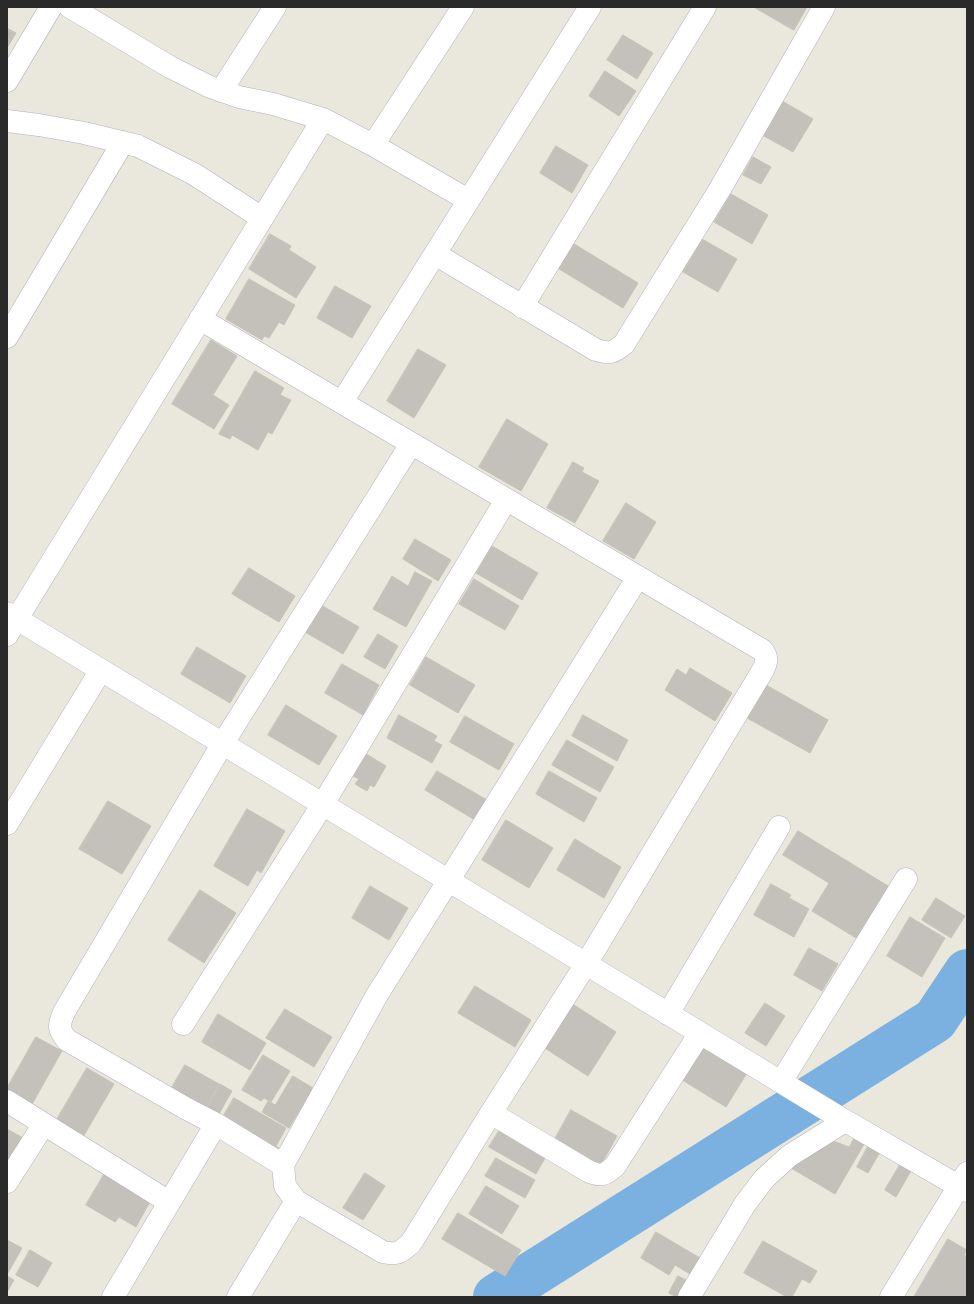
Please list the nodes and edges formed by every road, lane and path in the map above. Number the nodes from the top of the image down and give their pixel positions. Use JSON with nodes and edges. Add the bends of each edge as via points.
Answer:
{"nodes":[{"id":1,"x":51,"y":7,"type":"edge"},
{"id":2,"x":70,"y":7,"type":"edge"},
{"id":3,"x":275,"y":7,"type":"edge"},
{"id":4,"x":463,"y":7,"type":"edge"},
{"id":5,"x":590,"y":7,"type":"edge"},
{"id":6,"x":705,"y":7,"type":"edge"},
{"id":7,"x":824,"y":7,"type":"edge"},
{"id":8,"x":94,"y":13,"type":"edge"},
{"id":9,"x":7,"y":81,"type":"edge"},
{"id":10,"x":222,"y":91,"type":"junction"},
{"id":11,"x":323,"y":119,"type":"junction"},
{"id":12,"x":7,"y":121,"type":"edge"},
{"id":13,"x":123,"y":142,"type":"junction"},
{"id":14,"x":373,"y":145,"type":"junction"},
{"id":15,"x":468,"y":200,"type":"junction"},
{"id":16,"x":262,"y":218,"type":"junction"},
{"id":17,"x":435,"y":254,"type":"junction"},
{"id":18,"x":522,"y":307,"type":"junction"},
{"id":19,"x":200,"y":319,"type":"junction"},
{"id":20,"x":7,"y":337,"type":"edge"},
{"id":21,"x":342,"y":402,"type":"junction"},
{"id":22,"x":411,"y":444,"type":"junction"},
{"id":23,"x":506,"y":500,"type":"junction"},
{"id":24,"x":638,"y":577,"type":"junction"},
{"id":25,"x":10,"y":622,"type":"edge"},
{"id":26,"x":101,"y":670,"type":"junction"},
{"id":27,"x":222,"y":743,"type":"junction"},
{"id":28,"x":323,"y":804,"type":"junction"},
{"id":29,"x":7,"y":824,"type":"edge"},
{"id":30,"x":779,"y":827,"type":"dead end"},
{"id":31,"x":906,"y":880,"type":"dead end"},
{"id":32,"x":449,"y":881,"type":"junction"},
{"id":33,"x":586,"y":964,"type":"junction"},
{"id":34,"x":668,"y":1014,"type":"junction"},
{"id":35,"x":183,"y":1024,"type":"dead end"},
{"id":36,"x":700,"y":1033,"type":"junction"},
{"id":37,"x":786,"y":1085,"type":"junction"},
{"id":38,"x":7,"y":1101,"type":"edge"},
{"id":39,"x":491,"y":1113,"type":"junction"},
{"id":40,"x":841,"y":1118,"type":"junction"},
{"id":41,"x":44,"y":1124,"type":"junction"},
{"id":42,"x":216,"y":1124,"type":"junction"},
{"id":43,"x":283,"y":1165,"type":"junction"},
{"id":44,"x":7,"y":1182,"type":"edge"},
{"id":45,"x":964,"y":1183,"type":"edge"},
{"id":46,"x":296,"y":1201,"type":"junction"},
{"id":47,"x":169,"y":1202,"type":"junction"},
{"id":48,"x":113,"y":1297,"type":"edge"},
{"id":49,"x":238,"y":1297,"type":"edge"},
{"id":50,"x":689,"y":1297,"type":"edge"},
{"id":51,"x":891,"y":1297,"type":"edge"}],
"edges":[{"from":1,"to":9,"type":"street"},
{"from":2,"to":8,"type":"street"},
{"from":3,"to":10,"type":"street"},
{"from":4,"to":14,"type":"street"},
{"from":5,"to":15,"type":"street"},
{"from":6,"to":18,"type":"street"},
{"from":7,"to":18,"type":"street","via":[[720,189],[624,344],[616,351],[607,353],[596,350]]},
{"from":8,"to":10,"type":"street","via":[[170,67]]},
{"from":10,"to":11,"type":"street"},
{"from":11,"to":14,"type":"street"},
{"from":11,"to":16,"type":"street"},
{"from":12,"to":13,"type":"street"},
{"from":13,"to":16,"type":"street","via":[[138,146],[194,174]]},
{"from":13,"to":20,"type":"street"},
{"from":14,"to":15,"type":"street"},
{"from":15,"to":17,"type":"street"},
{"from":16,"to":19,"type":"street"},
{"from":17,"to":18,"type":"street"},
{"from":17,"to":21,"type":"street"},
{"from":19,"to":21,"type":"street"},
{"from":19,"to":25,"type":"street"},
{"from":21,"to":22,"type":"street"},
{"from":22,"to":23,"type":"street"},
{"from":22,"to":27,"type":"street"},
{"from":23,"to":24,"type":"street"},
{"from":23,"to":28,"type":"street"},
{"from":24,"to":32,"type":"street"},
{"from":24,"to":33,"type":"street","via":[[762,650],[766,656],[766,663]]},
{"from":25,"to":26,"type":"street"},
{"from":26,"to":27,"type":"street"},
{"from":26,"to":29,"type":"street"},
{"from":27,"to":28,"type":"street"},
{"from":27,"to":42,"type":"street","via":[[64,1012],[59,1025],[67,1040]]},
{"from":28,"to":32,"type":"street"},
{"from":28,"to":35,"type":"street"},
{"from":30,"to":34,"type":"street"},
{"from":31,"to":37,"type":"street"},
{"from":32,"to":33,"type":"street"},
{"from":32,"to":43,"type":"street","via":[[377,995]]},
{"from":33,"to":34,"type":"street"},
{"from":33,"to":39,"type":"street"},
{"from":34,"to":36,"type":"street"},
{"from":36,"to":37,"type":"street"},
{"from":36,"to":39,"type":"street","via":[[616,1166],[607,1174],[597,1175],[588,1171]]},
{"from":37,"to":40,"type":"street"},
{"from":38,"to":41,"type":"street"},
{"from":39,"to":46,"type":"street","via":[[411,1243],[403,1251],[394,1254],[383,1252]]},
{"from":40,"to":45,"type":"street"},
{"from":40,"to":50,"type":"street","via":[[789,1156],[764,1179],[745,1204]]},
{"from":41,"to":44,"type":"street"},
{"from":41,"to":47,"type":"street"},
{"from":42,"to":43,"type":"street"},
{"from":42,"to":47,"type":"street"},
{"from":43,"to":46,"type":"street","via":[[285,1186]]},
{"from":45,"to":51,"type":"street"},
{"from":46,"to":49,"type":"street"},
{"from":47,"to":48,"type":"street"}]}
